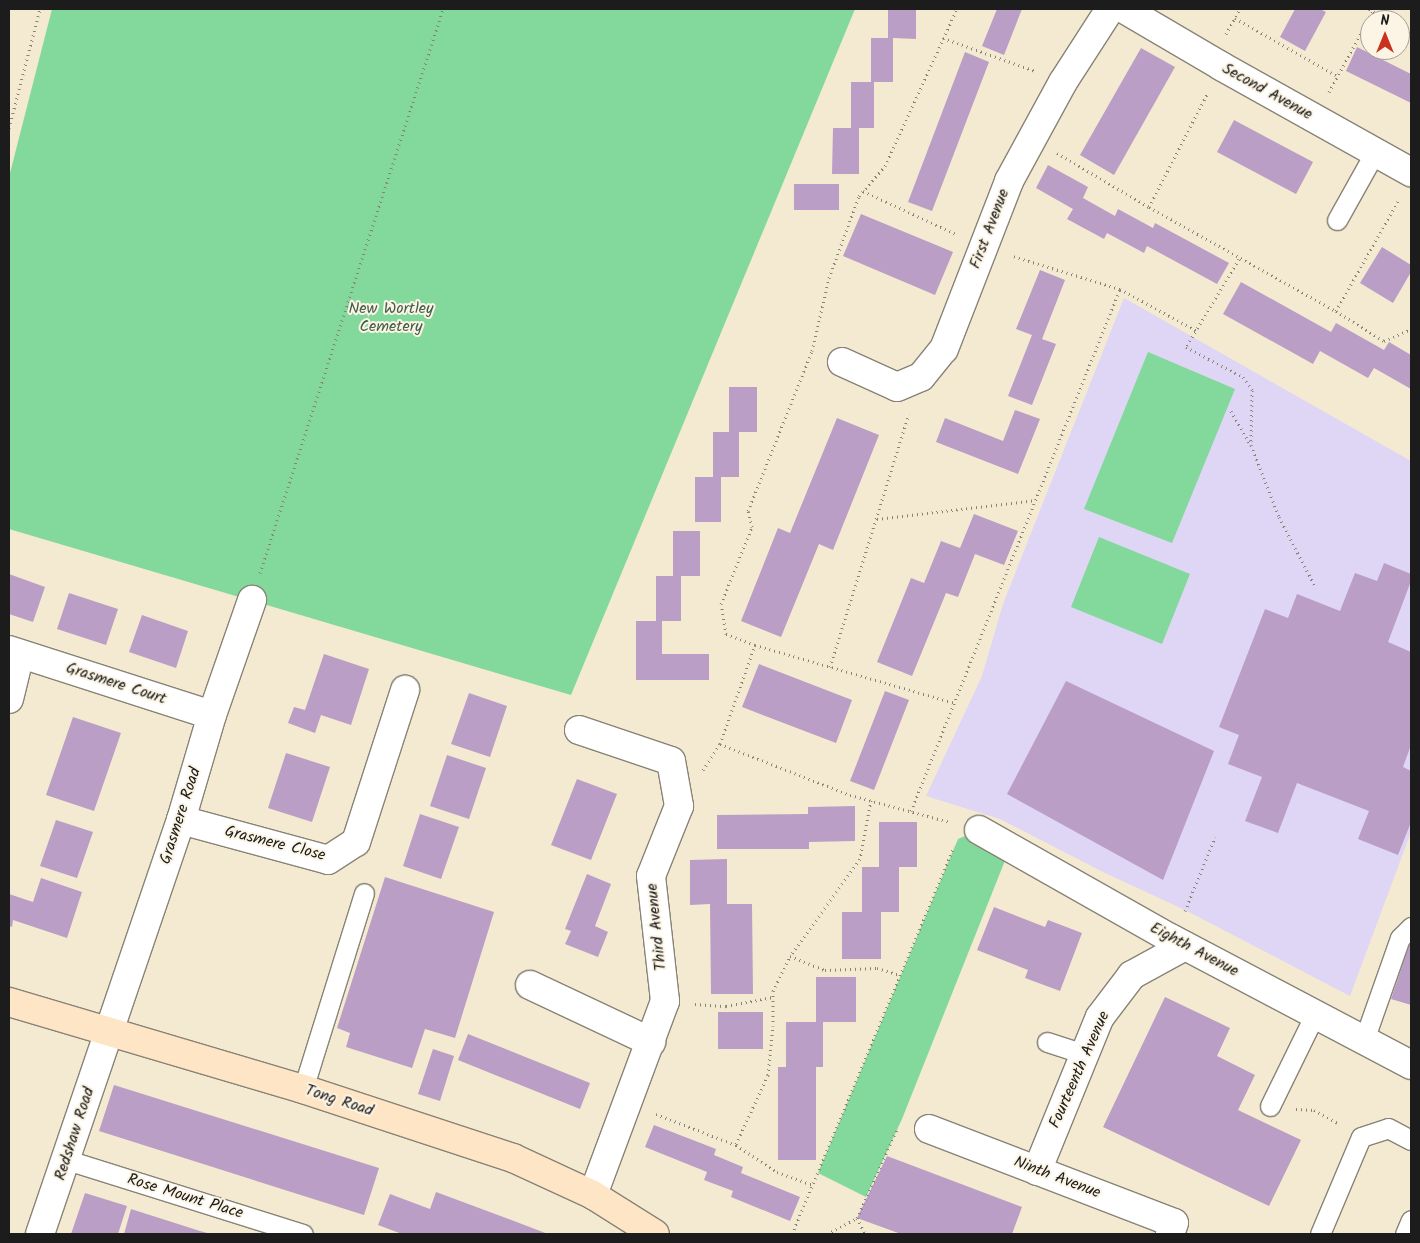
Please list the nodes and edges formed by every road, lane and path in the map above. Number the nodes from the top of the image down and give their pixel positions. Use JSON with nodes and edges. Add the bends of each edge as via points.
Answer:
{"nodes":[{"id":1,"x":40,"y":9,"type":"edge"},
{"id":2,"x":443,"y":9,"type":"edge"},
{"id":3,"x":957,"y":9,"type":"edge"},
{"id":4,"x":1110,"y":9,"type":"edge"},
{"id":5,"x":1124,"y":9,"type":"edge"},
{"id":6,"x":1235,"y":18,"type":"dead end"},
{"id":7,"x":1360,"y":34,"type":"edge"},
{"id":8,"x":944,"y":38,"type":"junction"},
{"id":9,"x":1221,"y":66,"type":"junction"},
{"id":10,"x":1337,"y":76,"type":"junction"},
{"id":11,"x":1063,"y":82,"type":"junction"},
{"id":12,"x":1316,"y":119,"type":"junction"},
{"id":13,"x":9,"y":128,"type":"edge"},
{"id":14,"x":1031,"y":138,"type":"junction"},
{"id":15,"x":1375,"y":152,"type":"junction"},
{"id":16,"x":1406,"y":183,"type":"edge"},
{"id":17,"x":863,"y":191,"type":"junction"},
{"id":18,"x":1149,"y":207,"type":"junction"},
{"id":19,"x":1337,"y":220,"type":"dead end"},
{"id":20,"x":983,"y":246,"type":"junction"},
{"id":21,"x":1239,"y":259,"type":"junction"},
{"id":22,"x":1120,"y":289,"type":"junction"},
{"id":23,"x":1336,"y":311,"type":"junction"},
{"id":24,"x":1411,"y":329,"type":"edge"},
{"id":25,"x":1197,"y":331,"type":"junction"},
{"id":26,"x":842,"y":362,"type":"dead end"},
{"id":27,"x":921,"y":377,"type":"junction"},
{"id":28,"x":1231,"y":411,"type":"dead end"},
{"id":29,"x":1251,"y":445,"type":"junction"},
{"id":30,"x":1036,"y":500,"type":"junction"},
{"id":31,"x":877,"y":519,"type":"junction"},
{"id":32,"x":1316,"y":588,"type":"dead end"},
{"id":33,"x":252,"y":600,"type":"joint"},
{"id":34,"x":755,"y":645,"type":"junction"},
{"id":35,"x":14,"y":652,"type":"edge"},
{"id":36,"x":830,"y":667,"type":"junction"},
{"id":37,"x":405,"y":690,"type":"dead end"},
{"id":38,"x":9,"y":699,"type":"edge"},
{"id":39,"x":955,"y":703,"type":"junction"},
{"id":40,"x":212,"y":715,"type":"junction"},
{"id":41,"x":580,"y":730,"type":"dead end"},
{"id":42,"x":720,"y":744,"type":"junction"},
{"id":43,"x":872,"y":800,"type":"junction"},
{"id":44,"x":679,"y":806,"type":"junction"},
{"id":45,"x":912,"y":812,"type":"junction"},
{"id":46,"x":181,"y":820,"type":"junction"},
{"id":47,"x":979,"y":830,"type":"junction"},
{"id":48,"x":1215,"y":838,"type":"dead end"},
{"id":49,"x":364,"y":893,"type":"dead end"},
{"id":50,"x":1411,"y":927,"type":"edge"},
{"id":51,"x":1179,"y":942,"type":"junction"},
{"id":52,"x":790,"y":956,"type":"junction"},
{"id":53,"x":900,"y":975,"type":"junction"},
{"id":54,"x":530,"y":984,"type":"dead end"},
{"id":55,"x":774,"y":998,"type":"junction"},
{"id":56,"x":665,"y":1001,"type":"junction"},
{"id":57,"x":9,"y":1002,"type":"edge"},
{"id":58,"x":1314,"y":1014,"type":"junction"},
{"id":59,"x":108,"y":1033,"type":"junction"},
{"id":60,"x":1364,"y":1040,"type":"junction"},
{"id":61,"x":650,"y":1042,"type":"junction"},
{"id":62,"x":1047,"y":1042,"type":"dead end"},
{"id":63,"x":1085,"y":1054,"type":"junction"},
{"id":64,"x":1411,"y":1065,"type":"edge"},
{"id":65,"x":303,"y":1089,"type":"junction"},
{"id":66,"x":628,"y":1104,"type":"junction"},
{"id":67,"x":1270,"y":1106,"type":"joint"},
{"id":68,"x":929,"y":1129,"type":"joint"},
{"id":69,"x":1361,"y":1137,"type":"junction"},
{"id":70,"x":1411,"y":1140,"type":"edge"},
{"id":71,"x":736,"y":1144,"type":"junction"},
{"id":72,"x":67,"y":1160,"type":"junction"},
{"id":73,"x":1037,"y":1170,"type":"junction"},
{"id":74,"x":813,"y":1185,"type":"junction"},
{"id":75,"x":593,"y":1195,"type":"junction"},
{"id":76,"x":857,"y":1218,"type":"junction"},
{"id":77,"x":1411,"y":1220,"type":"edge"},
{"id":78,"x":40,"y":1234,"type":"edge"},
{"id":79,"x":303,"y":1234,"type":"edge"},
{"id":80,"x":655,"y":1234,"type":"edge"},
{"id":81,"x":792,"y":1234,"type":"edge"},
{"id":82,"x":827,"y":1234,"type":"edge"},
{"id":83,"x":865,"y":1234,"type":"edge"},
{"id":84,"x":1170,"y":1234,"type":"edge"},
{"id":85,"x":1320,"y":1234,"type":"edge"},
{"id":86,"x":1405,"y":1234,"type":"edge"}],
"edges":[{"from":1,"to":13,"type":"path"},
{"from":2,"to":33,"type":"path"},
{"from":3,"to":8,"type":"path"},
{"from":4,"to":11,"type":"street","name":"First Avenue"},
{"from":5,"to":9,"type":"street","name":"Second Avenue"},
{"from":6,"to":10,"type":"path"},
{"from":7,"to":10,"type":"path"},
{"from":8,"to":11,"type":"path"},
{"from":8,"to":17,"type":"path","via":[[885,166]]},
{"from":9,"to":12,"type":"street","name":"Second Avenue"},
{"from":9,"to":18,"type":"path"},
{"from":10,"to":12,"type":"path"},
{"from":11,"to":14,"type":"street","name":"First Avenue"},
{"from":12,"to":15,"type":"street","name":"Second Avenue"},
{"from":14,"to":18,"type":"path"},
{"from":14,"to":20,"type":"street","name":"First Avenue","via":[[1009,180]]},
{"from":15,"to":16,"type":"street","name":"Second Avenue"},
{"from":15,"to":19,"type":"lane"},
{"from":16,"to":23,"type":"path"},
{"from":17,"to":20,"type":"path"},
{"from":17,"to":34,"type":"path","via":[[829,278],[812,351],[748,511],[752,527],[721,604],[726,634]]},
{"from":18,"to":21,"type":"path"},
{"from":20,"to":22,"type":"path"},
{"from":20,"to":27,"type":"street","name":"First Avenue","via":[[944,349]]},
{"from":21,"to":23,"type":"path"},
{"from":21,"to":25,"type":"path"},
{"from":22,"to":25,"type":"path"},
{"from":22,"to":30,"type":"path"},
{"from":23,"to":24,"type":"path","via":[[1384,341]]},
{"from":25,"to":29,"type":"path","via":[[1186,346],[1243,377],[1252,390]]},
{"from":26,"to":27,"type":"street","via":[[897,386]]},
{"from":27,"to":31,"type":"path"},
{"from":28,"to":29,"type":"path"},
{"from":29,"to":32,"type":"path","via":[[1279,517]]},
{"from":30,"to":31,"type":"path"},
{"from":30,"to":39,"type":"path"},
{"from":31,"to":36,"type":"path"},
{"from":33,"to":40,"type":"street","name":"Grasmere Road"},
{"from":34,"to":36,"type":"path"},
{"from":34,"to":42,"type":"path"},
{"from":35,"to":38,"type":"street","name":"Grasmere Court"},
{"from":35,"to":40,"type":"street","name":"Grasmere Court"},
{"from":36,"to":39,"type":"path"},
{"from":37,"to":46,"type":"street","name":"Grasmere Close","via":[[356,842],[328,860]]},
{"from":39,"to":45,"type":"path"},
{"from":40,"to":46,"type":"street","name":"Grasmere Road"},
{"from":41,"to":44,"type":"street","via":[[671,761]]},
{"from":42,"to":43,"type":"path","via":[[850,795]]},
{"from":42,"to":44,"type":"path"},
{"from":43,"to":45,"type":"path"},
{"from":43,"to":52,"type":"path","via":[[860,859]]},
{"from":44,"to":56,"type":"street","name":"Third Avenue","via":[[650,876]]},
{"from":45,"to":47,"type":"path"},
{"from":46,"to":59,"type":"street","name":"Grasmere Road"},
{"from":47,"to":51,"type":"street","name":"Eighth Avenue"},
{"from":47,"to":53,"type":"path","via":[[958,838]]},
{"from":48,"to":51,"type":"path"},
{"from":49,"to":65,"type":"lane"},
{"from":50,"to":60,"type":"lane","via":[[1400,938]]},
{"from":51,"to":58,"type":"street","name":"Eighth Avenue"},
{"from":51,"to":63,"type":"street","name":"Fourteenth Avenue","via":[[1132,975],[1100,1017]]},
{"from":52,"to":53,"type":"path","via":[[825,970],[877,968]]},
{"from":52,"to":55,"type":"path"},
{"from":53,"to":74,"type":"path"},
{"from":54,"to":61,"type":"street"},
{"from":55,"to":56,"type":"path","via":[[726,1006]]},
{"from":55,"to":71,"type":"path","via":[[768,1075]]},
{"from":56,"to":61,"type":"street","name":"Third Avenue"},
{"from":57,"to":59,"type":"main road","name":"Tong Road"},
{"from":58,"to":60,"type":"street","name":"Eighth Avenue"},
{"from":58,"to":67,"type":"lane"},
{"from":59,"to":65,"type":"main road","name":"Tong Road"},
{"from":59,"to":72,"type":"street","name":"Redshaw Road"},
{"from":60,"to":64,"type":"street","name":"Eighth Avenue"},
{"from":61,"to":66,"type":"street","name":"Third Avenue"},
{"from":62,"to":63,"type":"lane"},
{"from":63,"to":73,"type":"street","name":"Fourteenth Avenue"},
{"from":65,"to":75,"type":"main road","name":"Tong Road","via":[[513,1158]]},
{"from":66,"to":71,"type":"path"},
{"from":66,"to":75,"type":"street","name":"Third Avenue"},
{"from":67,"to":69,"type":"path","via":[[1314,1110]]},
{"from":68,"to":73,"type":"street","name":"Ninth Avenue"},
{"from":68,"to":76,"type":"path","via":[[902,1119]]},
{"from":69,"to":70,"type":"lane","via":[[1388,1128]]},
{"from":69,"to":85,"type":"lane"},
{"from":71,"to":74,"type":"path","via":[[777,1172]]},
{"from":72,"to":78,"type":"street","name":"Redshaw Road"},
{"from":72,"to":79,"type":"lane","name":"Rose Mount Place"},
{"from":73,"to":84,"type":"street","name":"Ninth Avenue","via":[[1174,1224]]},
{"from":74,"to":81,"type":"path"},
{"from":75,"to":80,"type":"main road","name":"Tong Road"},
{"from":76,"to":82,"type":"path"},
{"from":76,"to":83,"type":"path"},
{"from":77,"to":86,"type":"lane"}]}
